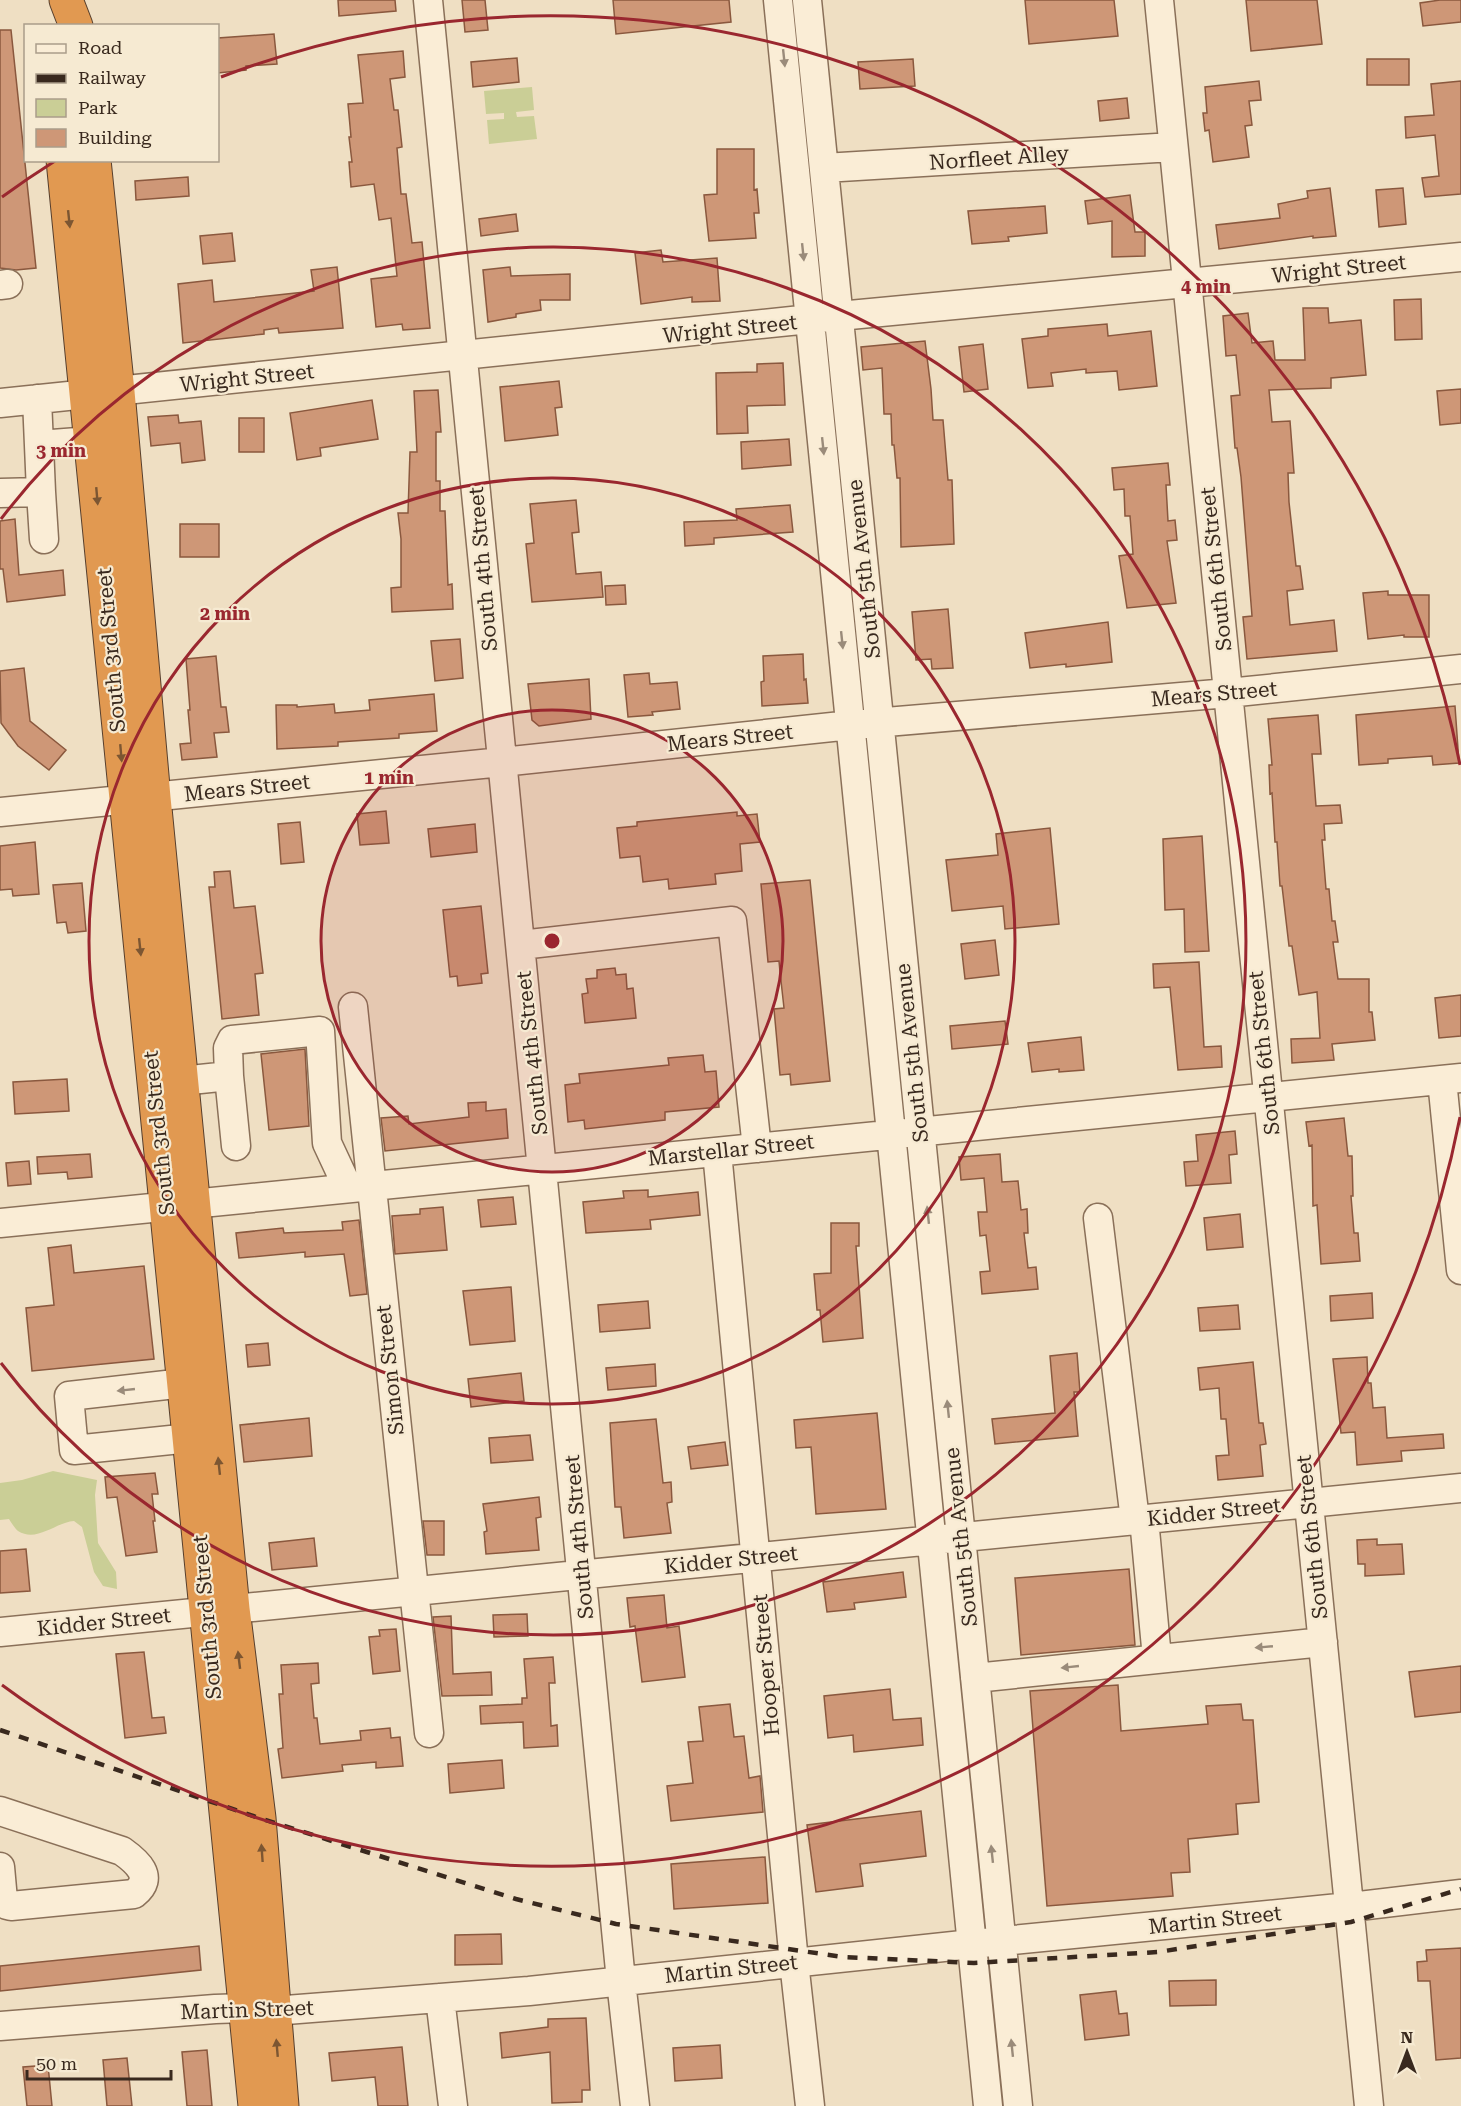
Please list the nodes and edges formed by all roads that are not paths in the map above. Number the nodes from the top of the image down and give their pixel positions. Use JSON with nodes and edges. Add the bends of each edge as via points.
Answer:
{"nodes":[{"id":1,"x":56,"y":0,"type":"edge"},
{"id":2,"x":66,"y":0,"type":"edge"},
{"id":3,"x":428,"y":0,"type":"edge"},
{"id":4,"x":778,"y":0,"type":"edge"},
{"id":5,"x":807,"y":0,"type":"edge"},
{"id":6,"x":1159,"y":0,"type":"edge"},
{"id":7,"x":52,"y":24,"type":"edge"},
{"id":8,"x":75,"y":24,"type":"edge"},
{"id":9,"x":1173,"y":147,"type":"junction"},
{"id":10,"x":63,"y":162,"type":"edge"},
{"id":11,"x":94,"y":162,"type":"edge"},
{"id":12,"x":824,"y":168,"type":"junction"},
{"id":13,"x":1461,"y":257,"type":"edge"},
{"id":14,"x":1187,"y":284,"type":"junction"},
{"id":15,"x":839,"y":316,"type":"junction"},
{"id":16,"x":810,"y":321,"type":"junction"},
{"id":17,"x":463,"y":356,"type":"junction"},
{"id":18,"x":103,"y":393,"type":"junction"},
{"id":19,"x":37,"y":399,"type":"junction"},
{"id":20,"x":0,"y":403,"type":"edge"},
{"id":21,"x":92,"y":441,"type":"junction"},
{"id":22,"x":39,"y":445,"type":"junction"},
{"id":23,"x":41,"y":492,"type":"junction"},
{"id":24,"x":0,"y":493,"type":"edge"},
{"id":25,"x":44,"y":539,"type":"dead end"},
{"id":26,"x":1461,"y":669,"type":"edge"},
{"id":27,"x":1228,"y":693,"type":"junction"},
{"id":28,"x":879,"y":723,"type":"junction"},
{"id":29,"x":851,"y":725,"type":"junction"},
{"id":30,"x":502,"y":762,"type":"junction"},
{"id":31,"x":140,"y":799,"type":"junction"},
{"id":32,"x":0,"y":813,"type":"edge"},
{"id":33,"x":521,"y":945,"type":"junction"},
{"id":34,"x":353,"y":1007,"type":"dead end"},
{"id":35,"x":229,"y":1076,"type":"junction"},
{"id":36,"x":1452,"y":1079,"type":"edge"},
{"id":37,"x":181,"y":1080,"type":"junction"},
{"id":38,"x":1268,"y":1097,"type":"junction"},
{"id":39,"x":920,"y":1131,"type":"junction"},
{"id":40,"x":891,"y":1134,"type":"junction"},
{"id":41,"x":236,"y":1146,"type":"dead end"},
{"id":42,"x":757,"y":1148,"type":"junction"},
{"id":43,"x":717,"y":1152,"type":"junction"},
{"id":44,"x":544,"y":1169,"type":"junction"},
{"id":45,"x":360,"y":1187,"type":"junction"},
{"id":46,"x":180,"y":1205,"type":"junction"},
{"id":47,"x":1098,"y":1218,"type":"dead end"},
{"id":48,"x":0,"y":1223,"type":"edge"},
{"id":49,"x":1461,"y":1270,"type":"edge"},
{"id":50,"x":184,"y":1383,"type":"junction"},
{"id":51,"x":190,"y":1438,"type":"junction"},
{"id":52,"x":1461,"y":1488,"type":"edge"},
{"id":53,"x":1309,"y":1503,"type":"junction"},
{"id":54,"x":1140,"y":1520,"type":"junction"},
{"id":55,"x":961,"y":1537,"type":"junction"},
{"id":56,"x":932,"y":1540,"type":"junction"},
{"id":57,"x":756,"y":1557,"type":"junction"},
{"id":58,"x":582,"y":1575,"type":"junction"},
{"id":59,"x":414,"y":1591,"type":"junction"},
{"id":60,"x":220,"y":1610,"type":"junction"},
{"id":61,"x":0,"y":1632,"type":"edge"},
{"id":62,"x":1323,"y":1642,"type":"junction"},
{"id":63,"x":1157,"y":1658,"type":"junction"},
{"id":64,"x":975,"y":1678,"type":"junction"},
{"id":65,"x":429,"y":1733,"type":"dead end"},
{"id":66,"x":0,"y":1811,"type":"edge"},
{"id":67,"x":0,"y":1866,"type":"edge"},
{"id":68,"x":1461,"y":1894,"type":"edge"},
{"id":69,"x":1349,"y":1907,"type":"junction"},
{"id":70,"x":1001,"y":1941,"type":"junction"},
{"id":71,"x":972,"y":1944,"type":"junction"},
{"id":72,"x":794,"y":1962,"type":"junction"},
{"id":73,"x":621,"y":1981,"type":"junction"},
{"id":74,"x":440,"y":1998,"type":"junction"},
{"id":75,"x":259,"y":2010,"type":"junction"},
{"id":76,"x":0,"y":2026,"type":"edge"},
{"id":77,"x":255,"y":2106,"type":"edge"},
{"id":78,"x":282,"y":2106,"type":"edge"},
{"id":79,"x":453,"y":2106,"type":"edge"},
{"id":80,"x":635,"y":2106,"type":"edge"},
{"id":81,"x":810,"y":2106,"type":"edge"},
{"id":82,"x":988,"y":2106,"type":"edge"},
{"id":83,"x":1018,"y":2106,"type":"edge"},
{"id":84,"x":1369,"y":2106,"type":"edge"}],
"edges":[{"from":1,"to":7,"type":"highway"},
{"from":2,"to":8,"type":"highway"},
{"from":3,"to":17,"type":"street","name":"South 4th Street"},
{"from":4,"to":16,"type":"street","name":"South 5th Avenue","one_way":true},
{"from":5,"to":12,"type":"street","name":"South 5th Avenue"},
{"from":6,"to":9,"type":"street","name":"South 6th Street"},
{"from":9,"to":12,"type":"street","name":"Norfleet Alley"},
{"from":9,"to":14,"type":"street","name":"South 6th Street"},
{"from":10,"to":18,"type":"highway","name":"South 3rd Street","one_way":true},
{"from":11,"to":18,"type":"highway","name":"South 3rd Street"},
{"from":12,"to":15,"type":"street","name":"South 5th Avenue"},
{"from":13,"to":14,"type":"street","name":"Wright Street"},
{"from":14,"to":15,"type":"street","name":"Wright Street"},
{"from":14,"to":27,"type":"street","name":"South 6th Street"},
{"from":15,"to":16,"type":"street","name":"Wright Street"},
{"from":15,"to":28,"type":"street","name":"South 5th Avenue"},
{"from":16,"to":17,"type":"street","name":"Wright Street"},
{"from":16,"to":29,"type":"street","name":"South 5th Avenue","one_way":true},
{"from":17,"to":18,"type":"street","name":"Wright Street"},
{"from":17,"to":30,"type":"street","name":"South 4th Street"},
{"from":18,"to":19,"type":"street","name":"Wright Street"},
{"from":18,"to":21,"type":"highway","name":"South 3rd Street"},
{"from":18,"to":31,"type":"highway","name":"South 3rd Street"},
{"from":19,"to":20,"type":"street","name":"Wright Street"},
{"from":19,"to":22,"type":"street"},
{"from":21,"to":22,"type":"street"},
{"from":21,"to":31,"type":"highway","name":"South 3rd Street","one_way":true},
{"from":22,"to":23,"type":"street"},
{"from":23,"to":24,"type":"street"},
{"from":23,"to":25,"type":"street"},
{"from":26,"to":27,"type":"street","name":"Mears Street"},
{"from":27,"to":28,"type":"street","name":"Mears Street"},
{"from":27,"to":38,"type":"street","name":"South 6th Street"},
{"from":28,"to":29,"type":"street","name":"Mears Street"},
{"from":28,"to":39,"type":"street","name":"South 5th Avenue"},
{"from":29,"to":30,"type":"street","name":"Mears Street"},
{"from":29,"to":40,"type":"street","name":"South 5th Avenue"},
{"from":30,"to":31,"type":"street","name":"Mears Street"},
{"from":30,"to":33,"type":"street","name":"South 4th Street"},
{"from":31,"to":32,"type":"street","name":"Mears Street"},
{"from":31,"to":37,"type":"highway","name":"South 3rd Street"},
{"from":31,"to":46,"type":"highway","name":"South 3rd Street","one_way":true},
{"from":33,"to":42,"type":"street","via":[[732,921]]},
{"from":33,"to":44,"type":"street","name":"South 4th Street"},
{"from":34,"to":45,"type":"street","name":"Simon Street"},
{"from":35,"to":37,"type":"street"},
{"from":35,"to":41,"type":"street"},
{"from":35,"to":45,"type":"street","via":[[228,1048],[232,1040],[320,1031],[327,1143]]},
{"from":36,"to":38,"type":"street","name":"Marstellar Street"},
{"from":36,"to":49,"type":"street"},
{"from":37,"to":46,"type":"highway","name":"South 3rd Street"},
{"from":38,"to":39,"type":"street","name":"Marstellar Street"},
{"from":38,"to":53,"type":"street","name":"South 6th Street"},
{"from":39,"to":40,"type":"street","name":"Marstellar Street"},
{"from":55,"to":39,"type":"street","name":"South 5th Avenue","one_way":true},
{"from":40,"to":42,"type":"street","name":"Marstellar Street"},
{"from":40,"to":56,"type":"street","name":"South 5th Avenue"},
{"from":42,"to":43,"type":"street","name":"Marstellar Street"},
{"from":43,"to":44,"type":"street","name":"Marstellar Street"},
{"from":43,"to":57,"type":"street","name":"Hooper Street"},
{"from":44,"to":45,"type":"street","name":"Marstellar Street"},
{"from":44,"to":58,"type":"street","name":"South 4th Street"},
{"from":45,"to":46,"type":"street","name":"Marstellar Street"},
{"from":45,"to":59,"type":"street","name":"Simon Street"},
{"from":46,"to":48,"type":"street","name":"Marstellar Street"},
{"from":46,"to":50,"type":"highway","name":"South 3rd Street"},
{"from":60,"to":46,"type":"highway","name":"South 3rd Street","one_way":true},
{"from":47,"to":54,"type":"street"},
{"from":50,"to":51,"type":"highway","name":"South 3rd Street"},
{"from":50,"to":51,"type":"street","one_way":true,"via":[[69,1396],[74,1450]]},
{"from":51,"to":60,"type":"highway","name":"South 3rd Street"},
{"from":52,"to":53,"type":"street","name":"Kidder Street"},
{"from":53,"to":54,"type":"street","name":"Kidder Street"},
{"from":53,"to":62,"type":"street","name":"South 6th Street"},
{"from":54,"to":55,"type":"street","name":"Kidder Street"},
{"from":54,"to":63,"type":"street"},
{"from":55,"to":56,"type":"street","name":"Kidder Street"},
{"from":55,"to":64,"type":"street","name":"South 5th Avenue"},
{"from":56,"to":57,"type":"street","name":"Kidder Street"},
{"from":56,"to":71,"type":"street","name":"South 5th Avenue"},
{"from":57,"to":58,"type":"street","name":"Kidder Street"},
{"from":57,"to":72,"type":"street","name":"Hooper Street"},
{"from":58,"to":59,"type":"street","name":"Kidder Street"},
{"from":58,"to":73,"type":"street","name":"South 4th Street"},
{"from":59,"to":60,"type":"street","name":"Kidder Street"},
{"from":59,"to":65,"type":"street","name":"Simon Street"},
{"from":60,"to":61,"type":"street","name":"Kidder Street"},
{"from":60,"to":75,"type":"highway","name":"South 3rd Street","via":[[259,1818]]},
{"from":62,"to":63,"type":"street","one_way":true},
{"from":62,"to":69,"type":"street","name":"South 6th Street"},
{"from":63,"to":64,"type":"street","one_way":true},
{"from":70,"to":64,"type":"street","name":"South 5th Avenue","one_way":true},
{"from":66,"to":67,"type":"street","via":[[122,1851],[143,1870],[144,1880],[134,1894],[11,1906],[3,1900]]},
{"from":68,"to":69,"type":"street","name":"Martin Street"},
{"from":69,"to":70,"type":"street","name":"Martin Street"},
{"from":69,"to":84,"type":"street","name":"South 6th Street"},
{"from":70,"to":71,"type":"street","name":"Martin Street"},
{"from":83,"to":70,"type":"street","name":"South 5th Avenue","one_way":true},
{"from":71,"to":72,"type":"street","name":"Martin Street"},
{"from":71,"to":82,"type":"street","name":"South 5th Avenue"},
{"from":72,"to":73,"type":"street","name":"Martin Street"},
{"from":72,"to":81,"type":"street","name":"Hooper Street"},
{"from":73,"to":74,"type":"street","name":"Martin Street"},
{"from":73,"to":80,"type":"street","name":"South 4th Street"},
{"from":74,"to":75,"type":"street","name":"Martin Street"},
{"from":74,"to":79,"type":"street"},
{"from":75,"to":76,"type":"street","name":"Martin Street"},
{"from":75,"to":77,"type":"highway","name":"South 3rd Street"},
{"from":78,"to":75,"type":"highway","name":"South 3rd Street","one_way":true}]}
